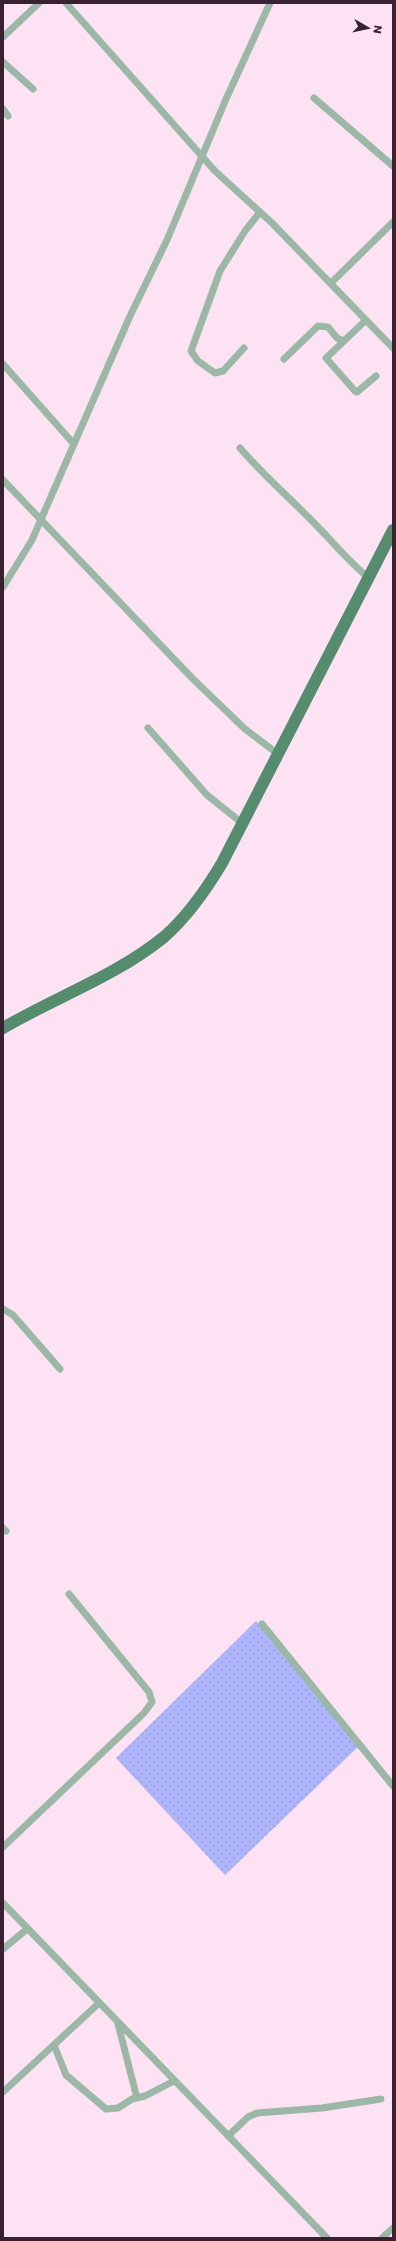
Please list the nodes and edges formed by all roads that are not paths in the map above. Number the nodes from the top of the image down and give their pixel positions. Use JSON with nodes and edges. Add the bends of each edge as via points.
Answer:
{"nodes":[{"id":1,"x":38,"y":3,"type":"edge"},
{"id":2,"x":66,"y":3,"type":"edge"},
{"id":3,"x":270,"y":3,"type":"edge"},
{"id":4,"x":3,"y":37,"type":"edge"},
{"id":5,"x":3,"y":62,"type":"edge"},
{"id":6,"x":32,"y":90,"type":"dead end"},
{"id":7,"x":314,"y":98,"type":"dead end"},
{"id":8,"x":3,"y":109,"type":"edge"},
{"id":9,"x":8,"y":116,"type":"dead end"},
{"id":10,"x":202,"y":157,"type":"junction"},
{"id":11,"x":393,"y":166,"type":"edge"},
{"id":12,"x":260,"y":212,"type":"junction"},
{"id":13,"x":393,"y":222,"type":"edge"},
{"id":14,"x":331,"y":283,"type":"junction"},
{"id":15,"x":366,"y":320,"type":"junction"},
{"id":16,"x":344,"y":341,"type":"junction"},
{"id":17,"x":244,"y":348,"type":"dead end"},
{"id":18,"x":393,"y":348,"type":"edge"},
{"id":19,"x":284,"y":359,"type":"dead end"},
{"id":20,"x":3,"y":364,"type":"edge"},
{"id":21,"x":376,"y":376,"type":"dead end"},
{"id":22,"x":73,"y":443,"type":"junction"},
{"id":23,"x":240,"y":448,"type":"dead end"},
{"id":24,"x":3,"y":480,"type":"edge"},
{"id":25,"x":40,"y":517,"type":"junction"},
{"id":26,"x":393,"y":530,"type":"edge"},
{"id":27,"x":369,"y":578,"type":"junction"},
{"id":28,"x":3,"y":588,"type":"edge"},
{"id":29,"x":148,"y":728,"type":"dead end"},
{"id":30,"x":278,"y":754,"type":"junction"},
{"id":31,"x":242,"y":823,"type":"junction"},
{"id":32,"x":5,"y":1024,"type":"edge"},
{"id":33,"x":3,"y":1309,"type":"edge"},
{"id":34,"x":60,"y":1370,"type":"dead end"},
{"id":35,"x":69,"y":1594,"type":"dead end"},
{"id":36,"x":262,"y":1624,"type":"dead end"},
{"id":37,"x":393,"y":1786,"type":"edge"},
{"id":38,"x":3,"y":1847,"type":"edge"},
{"id":39,"x":3,"y":1903,"type":"edge"},
{"id":40,"x":26,"y":1929,"type":"junction"},
{"id":41,"x":3,"y":1949,"type":"edge"},
{"id":42,"x":99,"y":2003,"type":"junction"},
{"id":43,"x":118,"y":2023,"type":"junction"},
{"id":44,"x":54,"y":2045,"type":"junction"},
{"id":45,"x":174,"y":2081,"type":"junction"},
{"id":46,"x":3,"y":2092,"type":"edge"},
{"id":47,"x":137,"y":2098,"type":"junction"},
{"id":48,"x":381,"y":2100,"type":"dead end"},
{"id":49,"x":228,"y":2136,"type":"junction"},
{"id":50,"x":393,"y":2228,"type":"edge"},
{"id":51,"x":327,"y":2238,"type":"edge"},
{"id":52,"x":382,"y":2238,"type":"edge"}],
"edges":[{"from":1,"to":4,"type":"street"},
{"from":2,"to":10,"type":"street"},
{"from":3,"to":10,"type":"street"},
{"from":5,"to":6,"type":"street"},
{"from":7,"to":11,"type":"street"},
{"from":8,"to":9,"type":"street"},
{"from":10,"to":12,"type":"street"},
{"from":10,"to":22,"type":"street"},
{"from":12,"to":14,"type":"street"},
{"from":12,"to":17,"type":"street","via":[[220,271],[190,351],[198,361],[215,373],[222,371]]},
{"from":13,"to":14,"type":"street"},
{"from":14,"to":15,"type":"street"},
{"from":15,"to":16,"type":"street"},
{"from":15,"to":18,"type":"street"},
{"from":16,"to":19,"type":"street","via":[[337,338],[328,327],[318,326]]},
{"from":16,"to":21,"type":"street","via":[[326,358],[355,392]]},
{"from":20,"to":22,"type":"street"},
{"from":22,"to":25,"type":"street"},
{"from":23,"to":27,"type":"street","via":[[351,564]]},
{"from":24,"to":25,"type":"street"},
{"from":25,"to":28,"type":"street","via":[[28,546]]},
{"from":25,"to":30,"type":"street","via":[[81,564],[192,678],[245,729]]},
{"from":26,"to":27,"type":"main road"},
{"from":27,"to":30,"type":"main road"},
{"from":29,"to":31,"type":"street","via":[[207,795]]},
{"from":30,"to":31,"type":"main road"},
{"from":31,"to":32,"type":"main road","via":[[202,896],[164,936],[99,979]]},
{"from":33,"to":34,"type":"street","via":[[13,1315]]},
{"from":35,"to":38,"type":"street","via":[[149,1692],[152,1702],[144,1713]]},
{"from":36,"to":37,"type":"street"},
{"from":39,"to":40,"type":"street"},
{"from":40,"to":41,"type":"street"},
{"from":40,"to":42,"type":"street"},
{"from":42,"to":43,"type":"street"},
{"from":42,"to":44,"type":"street"},
{"from":43,"to":45,"type":"street"},
{"from":43,"to":47,"type":"street"},
{"from":44,"to":46,"type":"street"},
{"from":44,"to":47,"type":"street","via":[[66,2075],[103,2108],[118,2108]]},
{"from":45,"to":47,"type":"street","via":[[153,2093]]},
{"from":45,"to":49,"type":"street"},
{"from":48,"to":49,"type":"street","via":[[257,2113],[248,2117]]},
{"from":49,"to":51,"type":"street"},
{"from":50,"to":52,"type":"street"}]}
